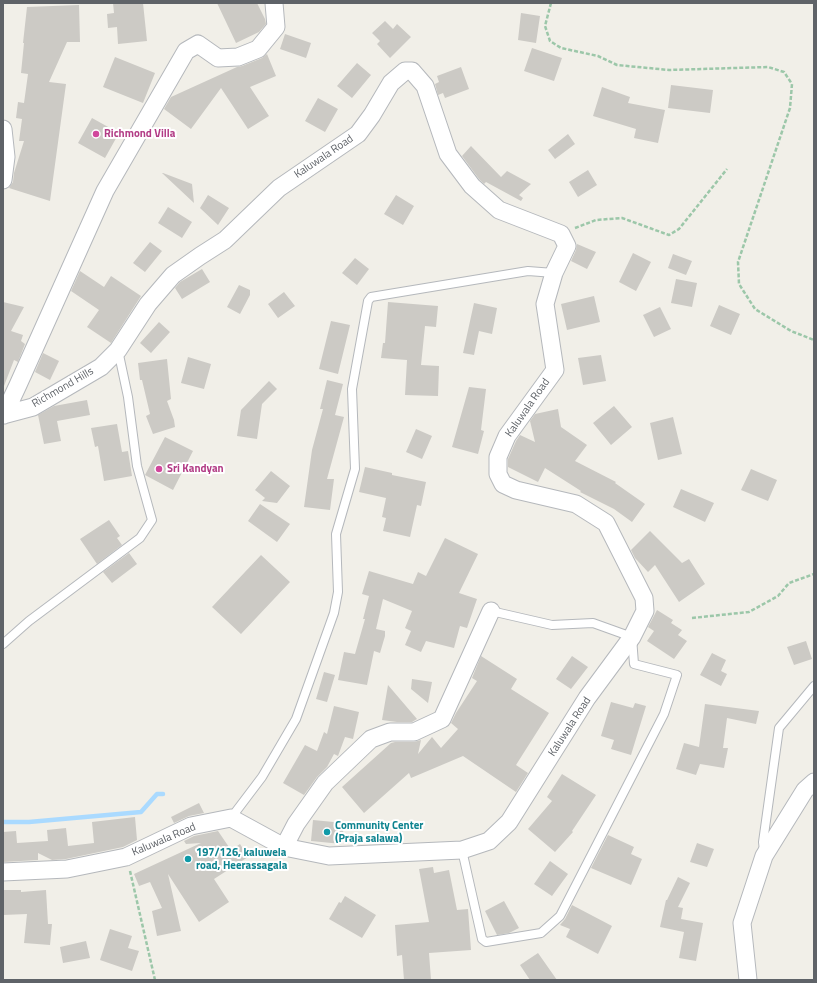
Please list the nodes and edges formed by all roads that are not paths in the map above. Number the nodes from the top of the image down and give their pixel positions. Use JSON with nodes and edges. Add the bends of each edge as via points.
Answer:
{"nodes":[{"id":1,"x":274,"y":3,"type":"edge"},
{"id":2,"x":3,"y":129,"type":"edge"},
{"id":3,"x":3,"y":180,"type":"edge"},
{"id":4,"x":554,"y":273,"type":"junction"},
{"id":5,"x":118,"y":350,"type":"junction"},
{"id":6,"x":3,"y":415,"type":"edge"},
{"id":7,"x":491,"y":611,"type":"joint"},
{"id":8,"x":632,"y":637,"type":"junction"},
{"id":9,"x":3,"y":644,"type":"edge"},
{"id":10,"x":814,"y":686,"type":"edge"},
{"id":11,"x":814,"y":782,"type":"edge"},
{"id":12,"x":231,"y":818,"type":"junction"},
{"id":13,"x":284,"y":846,"type":"junction"},
{"id":14,"x":462,"y":850,"type":"junction"},
{"id":15,"x":764,"y":856,"type":"junction"},
{"id":16,"x":3,"y":872,"type":"edge"},
{"id":17,"x":748,"y":980,"type":"edge"}],
"edges":[{"from":1,"to":6,"type":"street","via":[[276,27],[258,49],[238,57],[218,58],[198,44],[186,51],[105,191]]},
{"from":2,"to":3,"type":"street","via":[[6,157]]},
{"from":4,"to":5,"type":"street","name":"Kaluwala Road","via":[[567,246],[562,234],[499,210],[472,186],[448,154],[425,86],[412,71],[405,70],[391,83],[358,134],[279,188],[225,240],[173,275],[148,304]]},
{"from":4,"to":8,"type":"street","name":"Kaluwala Road","via":[[545,304],[555,370],[507,436],[498,457],[498,474],[503,484],[516,490],[576,504],[606,523],[644,598],[645,611]]},
{"from":4,"to":12,"type":"lane","via":[[528,271],[371,297],[368,301],[352,388],[355,469],[336,534],[338,592],[334,613],[296,720],[262,777]]},
{"from":5,"to":6,"type":"street","name":"Richmond Hills","via":[[101,367],[33,407]]},
{"from":5,"to":9,"type":"lane","via":[[128,397],[137,466],[152,520],[140,538],[29,621]]},
{"from":7,"to":8,"type":"lane","via":[[552,626],[593,623]]},
{"from":7,"to":13,"type":"street","via":[[442,719],[414,732],[390,732],[372,739],[325,783]]},
{"from":8,"to":14,"type":"street","name":"Kaluwala Road","via":[[587,698],[509,822],[490,841]]},
{"from":8,"to":14,"type":"lane","via":[[634,664],[677,676],[664,714],[560,916],[541,933],[486,942],[482,939]]},
{"from":10,"to":15,"type":"lane","via":[[779,728],[763,842]]},
{"from":11,"to":15,"type":"street","via":[[805,790]]},
{"from":12,"to":13,"type":"street","name":"Kaluwala Road"},
{"from":12,"to":16,"type":"street","name":"Kaluwala Road","via":[[191,826],[126,857],[67,869]]},
{"from":13,"to":14,"type":"street","name":"Kaluwala Road","via":[[329,856]]},
{"from":15,"to":17,"type":"street","via":[[742,923]]}]}
